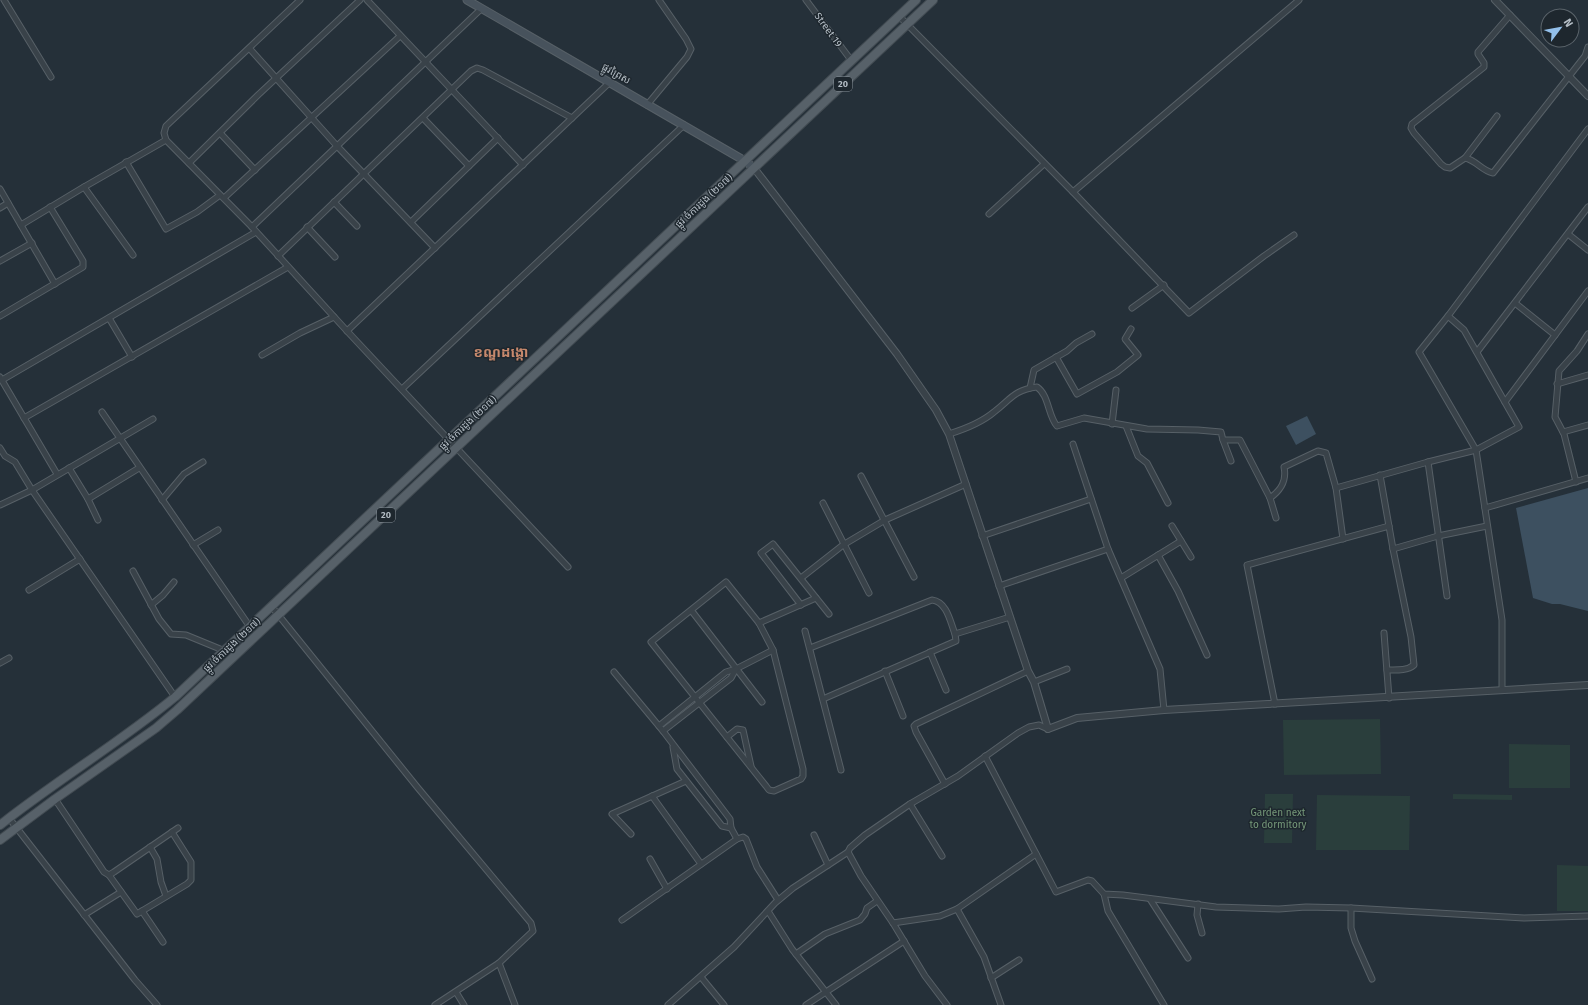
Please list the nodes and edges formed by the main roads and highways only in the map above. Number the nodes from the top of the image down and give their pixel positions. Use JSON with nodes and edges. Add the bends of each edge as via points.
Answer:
{"nodes":[{"id":1,"x":466,"y":0,"type":"edge"},
{"id":2,"x":916,"y":0,"type":"edge"},
{"id":3,"x":932,"y":0,"type":"edge"},
{"id":4,"x":745,"y":161,"type":"junction"},
{"id":5,"x":754,"y":168,"type":"junction"},
{"id":6,"x":105,"y":749,"type":"junction"},
{"id":7,"x":111,"y":758,"type":"junction"},
{"id":8,"x":0,"y":825,"type":"edge"},
{"id":9,"x":0,"y":840,"type":"edge"}],
"edges":[{"from":1,"to":4,"type":"main road","name":"ផ្លូវព្រៃស"},
{"from":2,"to":4,"type":"main road","name":"ផ្លូវ ចំការដូង (២១៧)","number":"20"},
{"from":3,"to":5,"type":"main road","name":"ផ្លូវ ចំការដូង (២១៧)","number":"20"},
{"from":4,"to":5,"type":"main road","name":"ផ្លូវព្រៃស"},
{"from":4,"to":6,"type":"main road","name":"ផ្លូវ ចំការដូង (២១៧)","number":"20","via":[[175,697]]},
{"from":5,"to":7,"type":"main road","name":"ផ្លូវ ចំការដូង (២១៧)","number":"20","via":[[177,710],[156,728]]},
{"from":6,"to":7,"type":"main road"},
{"from":6,"to":8,"type":"main road","name":"ផ្លូវ ចំការដូង (២១៧)","number":"20"},
{"from":7,"to":9,"type":"main road","name":"ផ្លូវ ចំការដូង (២១៧)","number":"20"}]}
